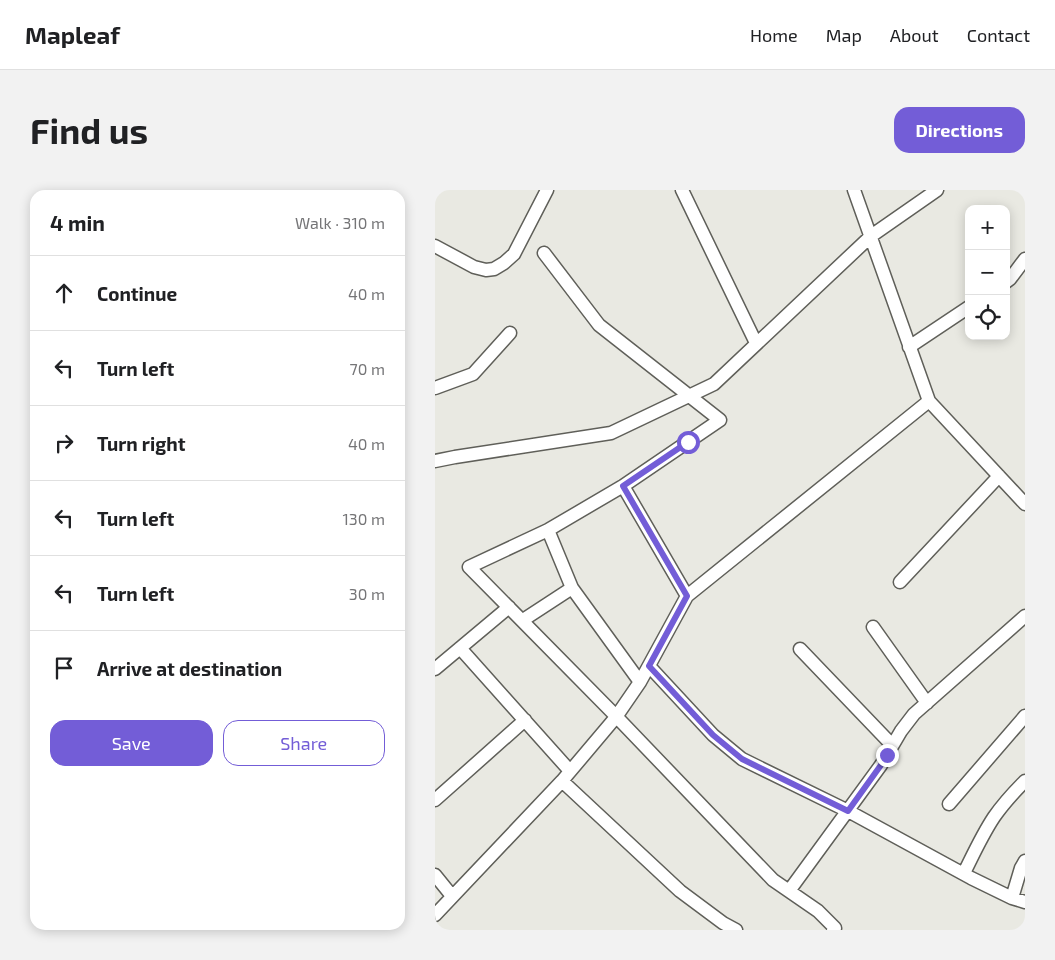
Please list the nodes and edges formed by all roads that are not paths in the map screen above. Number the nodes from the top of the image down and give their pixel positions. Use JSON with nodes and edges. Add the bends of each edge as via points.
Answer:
{"nodes":[{"id":1,"x":547,"y":190,"type":"edge"},
{"id":2,"x":683,"y":190,"type":"edge"},
{"id":3,"x":854,"y":190,"type":"edge"},
{"id":4,"x":937,"y":190,"type":"edge"},
{"id":5,"x":871,"y":236,"type":"junction"},
{"id":6,"x":435,"y":246,"type":"edge"},
{"id":7,"x":544,"y":253,"type":"dead end"},
{"id":8,"x":1025,"y":259,"type":"edge"},
{"id":9,"x":1010,"y":279,"type":"edge"},
{"id":10,"x":965,"y":310,"type":"edge"},
{"id":11,"x":509,"y":332,"type":"dead end"},
{"id":12,"x":756,"y":343,"type":"junction"},
{"id":13,"x":909,"y":346,"type":"junction"},
{"id":14,"x":435,"y":388,"type":"edge"},
{"id":15,"x":690,"y":395,"type":"junction"},
{"id":16,"x":929,"y":401,"type":"junction"},
{"id":17,"x":435,"y":461,"type":"edge"},
{"id":18,"x":999,"y":476,"type":"junction"},
{"id":19,"x":623,"y":486,"type":"junction"},
{"id":20,"x":1025,"y":504,"type":"edge"},
{"id":21,"x":548,"y":530,"type":"junction"},
{"id":22,"x":900,"y":582,"type":"dead end"},
{"id":23,"x":572,"y":588,"type":"junction"},
{"id":24,"x":687,"y":596,"type":"junction"},
{"id":25,"x":509,"y":607,"type":"junction"},
{"id":26,"x":1025,"y":616,"type":"edge"},
{"id":27,"x":523,"y":620,"type":"junction"},
{"id":28,"x":873,"y":627,"type":"dead end"},
{"id":29,"x":460,"y":648,"type":"junction"},
{"id":30,"x":801,"y":649,"type":"dead end"},
{"id":31,"x":649,"y":666,"type":"junction"},
{"id":32,"x":435,"y":669,"type":"edge"},
{"id":33,"x":640,"y":682,"type":"junction"},
{"id":34,"x":927,"y":703,"type":"junction"},
{"id":35,"x":1025,"y":716,"type":"edge"},
{"id":36,"x":616,"y":717,"type":"junction"},
{"id":37,"x":525,"y":720,"type":"junction"},
{"id":38,"x":893,"y":745,"type":"junction"},
{"id":39,"x":566,"y":776,"type":"junction"},
{"id":40,"x":1025,"y":781,"type":"edge"},
{"id":41,"x":435,"y":800,"type":"edge"},
{"id":42,"x":949,"y":804,"type":"dead end"},
{"id":43,"x":848,"y":811,"type":"junction"},
{"id":44,"x":1025,"y":861,"type":"edge"},
{"id":45,"x":964,"y":873,"type":"junction"},
{"id":46,"x":435,"y":875,"type":"edge"},
{"id":47,"x":789,"y":891,"type":"junction"},
{"id":48,"x":452,"y":896,"type":"junction"},
{"id":49,"x":1012,"y":898,"type":"junction"},
{"id":50,"x":1025,"y":902,"type":"edge"},
{"id":51,"x":435,"y":915,"type":"edge"},
{"id":52,"x":736,"y":930,"type":"edge"},
{"id":53,"x":833,"y":930,"type":"edge"}],
"edges":[{"from":1,"to":6,"type":"street","via":[[514,254],[495,268],[487,270],[474,266]]},
{"from":2,"to":12,"type":"street"},
{"from":3,"to":5,"type":"street"},
{"from":4,"to":5,"type":"street"},
{"from":5,"to":12,"type":"street"},
{"from":5,"to":13,"type":"street"},
{"from":7,"to":15,"type":"street","via":[[599,325]]},
{"from":8,"to":9,"type":"street"},
{"from":10,"to":13,"type":"street"},
{"from":11,"to":14,"type":"street","via":[[473,374]]},
{"from":12,"to":15,"type":"street","via":[[714,384]]},
{"from":13,"to":16,"type":"street"},
{"from":15,"to":17,"type":"street","via":[[611,433]]},
{"from":15,"to":19,"type":"street","via":[[720,420]]},
{"from":16,"to":18,"type":"street"},
{"from":16,"to":24,"type":"street"},
{"from":18,"to":20,"type":"street"},
{"from":18,"to":22,"type":"street"},
{"from":19,"to":21,"type":"street"},
{"from":19,"to":24,"type":"street"},
{"from":21,"to":23,"type":"street"},
{"from":21,"to":25,"type":"street","via":[[469,567]]},
{"from":23,"to":27,"type":"street"},
{"from":23,"to":33,"type":"street"},
{"from":24,"to":31,"type":"street"},
{"from":25,"to":27,"type":"street"},
{"from":25,"to":29,"type":"street"},
{"from":26,"to":34,"type":"street"},
{"from":27,"to":36,"type":"street"},
{"from":28,"to":34,"type":"street"},
{"from":29,"to":32,"type":"street"},
{"from":29,"to":37,"type":"street"},
{"from":30,"to":38,"type":"street"},
{"from":31,"to":33,"type":"street"},
{"from":31,"to":43,"type":"street","via":[[713,735],[742,759]]},
{"from":33,"to":36,"type":"street"},
{"from":34,"to":38,"type":"street","via":[[914,714]]},
{"from":35,"to":42,"type":"street"},
{"from":36,"to":39,"type":"street"},
{"from":36,"to":47,"type":"street","via":[[773,880]]},
{"from":37,"to":39,"type":"street"},
{"from":37,"to":41,"type":"street"},
{"from":38,"to":43,"type":"street"},
{"from":39,"to":48,"type":"street"},
{"from":39,"to":52,"type":"street","via":[[680,891]]},
{"from":40,"to":45,"type":"street","via":[[985,830]]},
{"from":43,"to":45,"type":"street"},
{"from":43,"to":47,"type":"street"},
{"from":44,"to":49,"type":"street"},
{"from":45,"to":49,"type":"street"},
{"from":46,"to":48,"type":"street"},
{"from":47,"to":53,"type":"street","via":[[818,911],[835,928]]},
{"from":48,"to":51,"type":"street"},
{"from":49,"to":50,"type":"street"}]}
